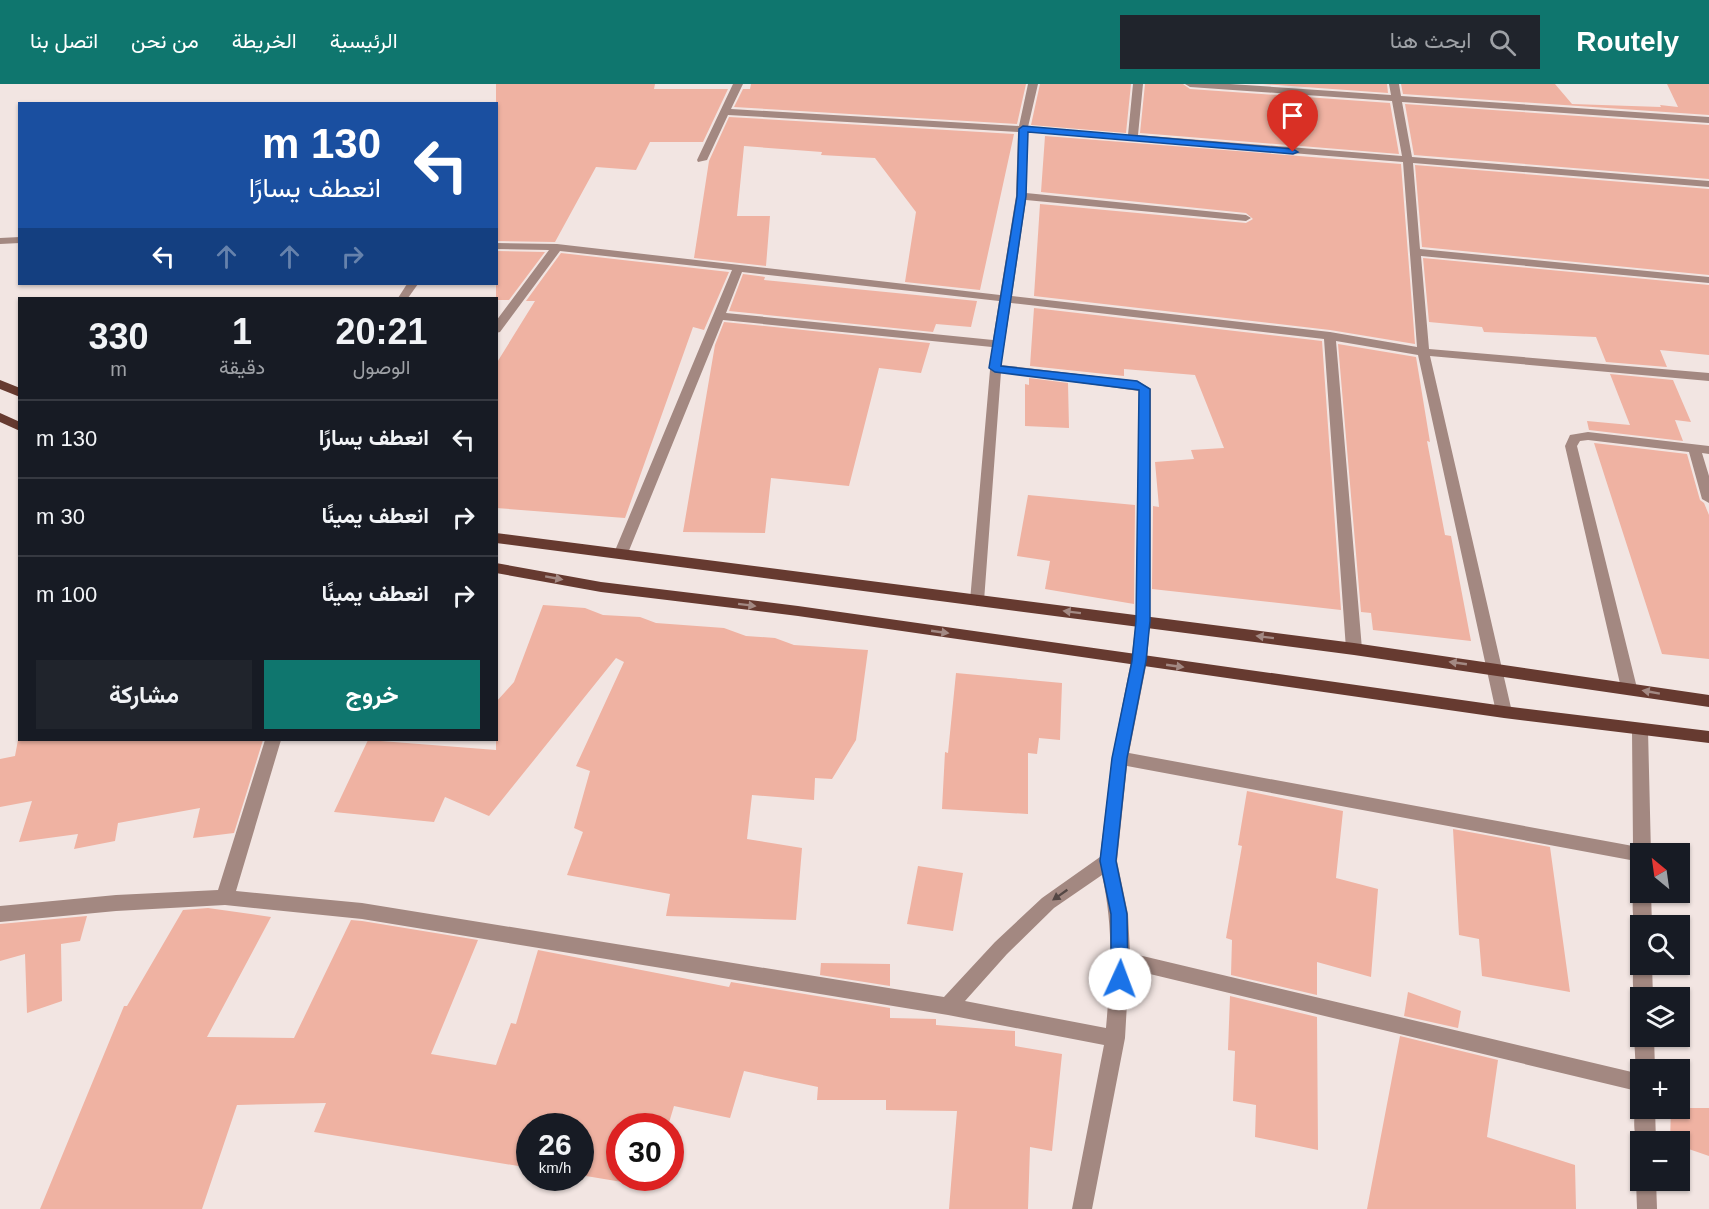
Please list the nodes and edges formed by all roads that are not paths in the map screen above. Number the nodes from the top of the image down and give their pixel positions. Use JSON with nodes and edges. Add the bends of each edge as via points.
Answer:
{"nodes":[{"id":1,"x":738,"y":84,"type":"edge"},
{"id":2,"x":1033,"y":84,"type":"edge"},
{"id":3,"x":1138,"y":84,"type":"edge"},
{"id":4,"x":1190,"y":84,"type":"edge"},
{"id":5,"x":1394,"y":84,"type":"edge"},
{"id":6,"x":1276,"y":87,"type":"edge"},
{"id":7,"x":1397,"y":100,"type":"junction"},
{"id":8,"x":725,"y":112,"type":"junction"},
{"id":9,"x":1709,"y":120,"type":"edge"},
{"id":10,"x":1023,"y":129,"type":"junction"},
{"id":11,"x":1133,"y":138,"type":"junction"},
{"id":12,"x":702,"y":159,"type":"dead end"},
{"id":13,"x":1408,"y":161,"type":"junction"},
{"id":14,"x":1709,"y":184,"type":"edge"},
{"id":15,"x":1022,"y":196,"type":"junction"},
{"id":16,"x":1246,"y":218,"type":"dead end"},
{"id":17,"x":18,"y":240,"type":"edge"},
{"id":18,"x":0,"y":241,"type":"edge"},
{"id":19,"x":498,"y":246,"type":"edge"},
{"id":20,"x":557,"y":247,"type":"junction"},
{"id":21,"x":1415,"y":252,"type":"junction"},
{"id":22,"x":738,"y":269,"type":"junction"},
{"id":23,"x":1709,"y":280,"type":"edge"},
{"id":24,"x":1007,"y":300,"type":"junction"},
{"id":25,"x":718,"y":316,"type":"junction"},
{"id":26,"x":498,"y":327,"type":"edge"},
{"id":27,"x":1330,"y":336,"type":"junction"},
{"id":28,"x":999,"y":345,"type":"junction"},
{"id":29,"x":1424,"y":352,"type":"junction"},
{"id":30,"x":995,"y":368,"type":"junction"},
{"id":31,"x":1709,"y":377,"type":"edge"},
{"id":32,"x":0,"y":384,"type":"edge"},
{"id":33,"x":18,"y":392,"type":"edge"},
{"id":34,"x":0,"y":417,"type":"edge"},
{"id":35,"x":18,"y":426,"type":"edge"},
{"id":36,"x":1694,"y":448,"type":"junction"},
{"id":37,"x":1709,"y":450,"type":"edge"},
{"id":38,"x":1709,"y":499,"type":"edge"},
{"id":39,"x":498,"y":538,"type":"edge"},
{"id":40,"x":621,"y":553,"type":"junction"},
{"id":41,"x":498,"y":568,"type":"edge"},
{"id":42,"x":977,"y":601,"type":"junction"},
{"id":43,"x":1143,"y":621,"type":"junction"},
{"id":44,"x":1354,"y":649,"type":"junction"},
{"id":45,"x":1139,"y":661,"type":"junction"},
{"id":46,"x":1496,"y":668,"type":"junction"},
{"id":47,"x":1629,"y":688,"type":"junction"},
{"id":48,"x":1709,"y":701,"type":"edge"},
{"id":49,"x":1504,"y":712,"type":"junction"},
{"id":50,"x":1640,"y":730,"type":"junction"},
{"id":51,"x":1709,"y":737,"type":"edge"},
{"id":52,"x":273,"y":741,"type":"edge"},
{"id":53,"x":1120,"y":758,"type":"junction"},
{"id":54,"x":1641,"y":843,"type":"edge"},
{"id":55,"x":1630,"y":852,"type":"edge"},
{"id":56,"x":1108,"y":861,"type":"junction"},
{"id":57,"x":225,"y":897,"type":"junction"},
{"id":58,"x":0,"y":914,"type":"edge"},
{"id":59,"x":1121,"y":959,"type":"junction"},
{"id":60,"x":948,"y":1006,"type":"junction"},
{"id":61,"x":1115,"y":1038,"type":"junction"},
{"id":62,"x":1630,"y":1080,"type":"edge"},
{"id":63,"x":1646,"y":1191,"type":"edge"},
{"id":64,"x":1082,"y":1209,"type":"edge"},
{"id":65,"x":1647,"y":1209,"type":"edge"}],
"edges":[{"from":1,"to":8,"type":"street"},
{"from":2,"to":10,"type":"street"},
{"from":3,"to":11,"type":"street"},
{"from":4,"to":6,"type":"street"},
{"from":5,"to":7,"type":"street"},
{"from":6,"to":7,"type":"street"},
{"from":7,"to":9,"type":"street"},
{"from":7,"to":13,"type":"street"},
{"from":8,"to":10,"type":"street"},
{"from":8,"to":12,"type":"street"},
{"from":10,"to":11,"type":"street"},
{"from":10,"to":15,"type":"street"},
{"from":11,"to":13,"type":"street"},
{"from":13,"to":14,"type":"street"},
{"from":13,"to":21,"type":"street"},
{"from":15,"to":16,"type":"street"},
{"from":15,"to":24,"type":"street"},
{"from":17,"to":18,"type":"street"},
{"from":19,"to":20,"type":"street"},
{"from":20,"to":22,"type":"street"},
{"from":20,"to":26,"type":"street"},
{"from":21,"to":23,"type":"street"},
{"from":21,"to":29,"type":"street"},
{"from":22,"to":24,"type":"street"},
{"from":22,"to":25,"type":"street"},
{"from":24,"to":27,"type":"street"},
{"from":24,"to":28,"type":"street"},
{"from":25,"to":28,"type":"street"},
{"from":25,"to":40,"type":"street"},
{"from":27,"to":29,"type":"street"},
{"from":27,"to":44,"type":"street"},
{"from":28,"to":30,"type":"street"},
{"from":29,"to":31,"type":"street"},
{"from":29,"to":46,"type":"street"},
{"from":30,"to":42,"type":"street"},
{"from":30,"to":43,"type":"street","via":[[1145,389]]},
{"from":32,"to":33,"type":"main road"},
{"from":34,"to":35,"type":"main road"},
{"from":36,"to":37,"type":"street"},
{"from":36,"to":38,"type":"street"},
{"from":36,"to":47,"type":"street","via":[[1588,436],[1575,438],[1571,446]]},
{"from":39,"to":40,"type":"main road"},
{"from":40,"to":42,"type":"main road"},
{"from":41,"to":45,"type":"main road","one_way":true},
{"from":43,"to":42,"type":"main road","one_way":true},
{"from":44,"to":43,"type":"main road","one_way":true},
{"from":43,"to":45,"type":"street"},
{"from":46,"to":44,"type":"main road","one_way":true},
{"from":45,"to":49,"type":"main road","one_way":true},
{"from":45,"to":53,"type":"street"},
{"from":46,"to":47,"type":"main road"},
{"from":46,"to":49,"type":"street"},
{"from":48,"to":47,"type":"main road","one_way":true},
{"from":49,"to":50,"type":"main road"},
{"from":50,"to":51,"type":"main road"},
{"from":50,"to":54,"type":"street"},
{"from":52,"to":57,"type":"street"},
{"from":53,"to":55,"type":"street"},
{"from":53,"to":56,"type":"street"},
{"from":56,"to":59,"type":"street","via":[[1119,914]]},
{"from":56,"to":60,"type":"street","one_way":true,"via":[[1048,903]]},
{"from":57,"to":58,"type":"street"},
{"from":57,"to":60,"type":"street","via":[[362,911]]},
{"from":59,"to":61,"type":"street"},
{"from":59,"to":62,"type":"street"},
{"from":60,"to":61,"type":"street"},
{"from":61,"to":64,"type":"street"},
{"from":63,"to":65,"type":"street"}]}
